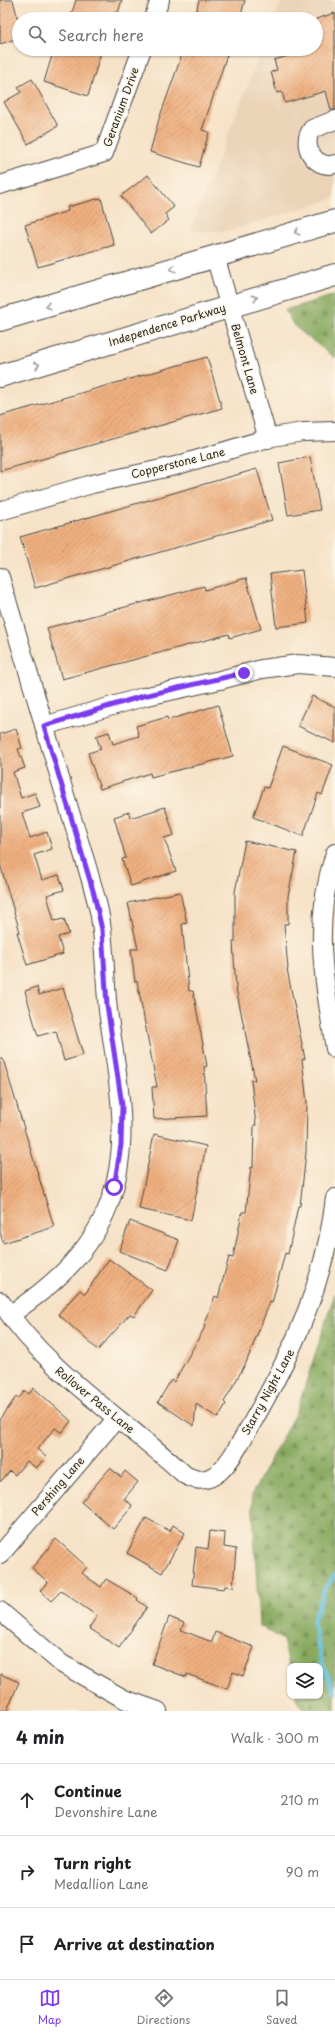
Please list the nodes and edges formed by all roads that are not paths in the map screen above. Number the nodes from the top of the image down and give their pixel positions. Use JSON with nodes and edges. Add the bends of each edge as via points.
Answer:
{"nodes":[{"id":1,"x":160,"y":0,"type":"edge"},
{"id":2,"x":156,"y":12,"type":"edge"},
{"id":3,"x":139,"y":56,"type":"edge"},
{"id":4,"x":335,"y":120,"type":"edge"},
{"id":5,"x":335,"y":164,"type":"edge"},
{"id":6,"x":0,"y":185,"type":"edge"},
{"id":7,"x":335,"y":221,"type":"edge"},
{"id":8,"x":215,"y":256,"type":"junction"},
{"id":9,"x":335,"y":275,"type":"edge"},
{"id":10,"x":229,"y":306,"type":"junction"},
{"id":11,"x":0,"y":320,"type":"edge"},
{"id":12,"x":0,"y":376,"type":"edge"},
{"id":13,"x":335,"y":431,"type":"edge"},
{"id":14,"x":268,"y":439,"type":"junction"},
{"id":15,"x":0,"y":511,"type":"edge"},
{"id":16,"x":0,"y":577,"type":"edge"},
{"id":17,"x":335,"y":667,"type":"edge"},
{"id":18,"x":44,"y":726,"type":"junction"},
{"id":19,"x":335,"y":853,"type":"edge"},
{"id":20,"x":335,"y":1049,"type":"edge"},
{"id":21,"x":335,"y":1198,"type":"edge"},
{"id":22,"x":5,"y":1308,"type":"edge"},
{"id":23,"x":117,"y":1418,"type":"junction"},
{"id":24,"x":206,"y":1480,"type":"joint"},
{"id":25,"x":0,"y":1555,"type":"edge"},
{"id":26,"x":0,"y":1611,"type":"edge"},
{"id":27,"x":158,"y":1711,"type":"edge"}],
"edges":[{"from":1,"to":2,"type":"street"},
{"from":3,"to":6,"type":"street","name":"Geranium Drive","via":[[104,153]]},
{"from":4,"to":5,"type":"street","via":[[312,129],[308,137],[310,150],[316,160],[324,165]]},
{"from":7,"to":8,"type":"main road","one_way":true},
{"from":8,"to":10,"type":"street","name":"Belmont Lane"},
{"from":8,"to":11,"type":"main road","one_way":true},
{"from":10,"to":9,"type":"main road","name":"Independence Parkway","one_way":true},
{"from":12,"to":10,"type":"main road","name":"Independence Parkway","one_way":true},
{"from":10,"to":14,"type":"street","name":"Belmont Lane"},
{"from":13,"to":14,"type":"street","name":"Copperstone Lane","via":[[303,432]]},
{"from":14,"to":15,"type":"street","name":"Copperstone Lane","via":[[175,466],[92,484]]},
{"from":16,"to":18,"type":"street"},
{"from":17,"to":18,"type":"street","via":[[298,664],[262,669],[143,696]]},
{"from":18,"to":22,"type":"street","via":[[99,912],[107,1005],[120,1085],[121,1145],[109,1204],[91,1239],[74,1263],[49,1287]]},
{"from":19,"to":20,"type":"street","via":[[323,906],[321,950]]},
{"from":21,"to":24,"type":"street","name":"Starry Night Lane","via":[[322,1264],[292,1349],[265,1402],[229,1463]]},
{"from":22,"to":23,"type":"street","name":"Rollover Pass Lane","via":[[50,1363]]},
{"from":23,"to":24,"type":"street","name":"Rollover Pass Lane","via":[[185,1475],[197,1481]]},
{"from":23,"to":25,"type":"street","name":"Pershing Lane"},
{"from":26,"to":27,"type":"street","via":[[62,1664],[124,1699]]}]}
